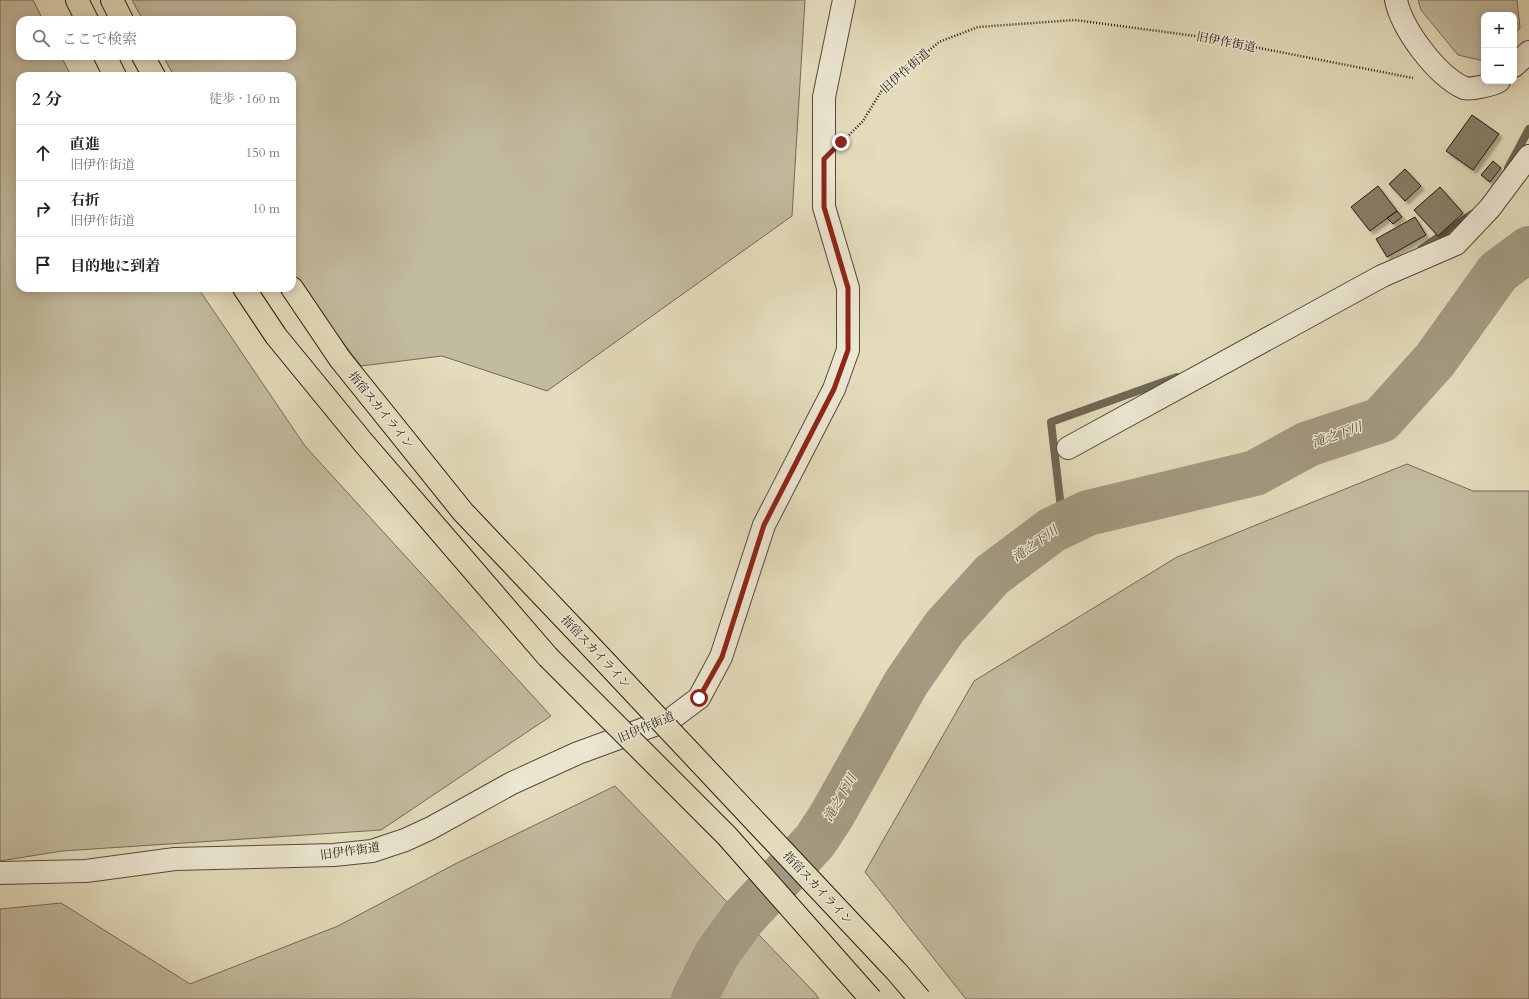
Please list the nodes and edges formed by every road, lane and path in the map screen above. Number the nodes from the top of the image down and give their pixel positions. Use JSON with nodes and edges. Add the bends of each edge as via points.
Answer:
{"nodes":[{"id":1,"x":77,"y":0,"type":"edge"},
{"id":2,"x":112,"y":0,"type":"edge"},
{"id":3,"x":844,"y":0,"type":"edge"},
{"id":4,"x":1396,"y":0,"type":"edge"},
{"id":5,"x":85,"y":16,"type":"edge"},
{"id":6,"x":120,"y":16,"type":"edge"},
{"id":7,"x":1529,"y":52,"type":"edge"},
{"id":8,"x":107,"y":60,"type":"edge"},
{"id":9,"x":145,"y":60,"type":"edge"},
{"id":10,"x":1517,"y":63,"type":"edge"},
{"id":11,"x":113,"y":72,"type":"edge"},
{"id":12,"x":152,"y":72,"type":"edge"},
{"id":13,"x":1419,"y":79,"type":"dead end"},
{"id":14,"x":1490,"y":84,"type":"edge"},
{"id":15,"x":1529,"y":157,"type":"edge"},
{"id":16,"x":824,"y":159,"type":"junction"},
{"id":17,"x":247,"y":292,"type":"edge"},
{"id":18,"x":295,"y":292,"type":"edge"},
{"id":19,"x":1068,"y":448,"type":"dead end"},
{"id":20,"x":0,"y":873,"type":"edge"},
{"id":21,"x":871,"y":999,"type":"edge"},
{"id":22,"x":920,"y":999,"type":"edge"}],
"edges":[{"from":1,"to":5,"type":"main road"},
{"from":2,"to":6,"type":"main road"},
{"from":3,"to":16,"type":"street","via":[[824,97]]},
{"from":4,"to":14,"type":"street","via":[[1406,27],[1425,54],[1445,74],[1465,88],[1478,88]]},
{"from":7,"to":10,"type":"street"},
{"from":8,"to":11,"type":"main road"},
{"from":9,"to":12,"type":"main road"},
{"from":13,"to":16,"type":"path","name":"旧伊作街道","via":[[1203,36],[1075,20],[978,27],[939,42],[882,90],[863,121]]},
{"from":15,"to":19,"type":"street","via":[[1490,208],[1456,244],[1382,276]]},
{"from":16,"to":20,"type":"street","name":"旧伊作街道","via":[[824,207],[848,288],[848,350],[834,389],[764,525],[722,657],[699,698],[671,719],[578,753],[512,783],[431,828],[372,851],[334,855],[176,859],[86,871]]},
{"from":17,"to":21,"type":"main road","bridge":true,"via":[[276,336],[362,441],[548,657],[727,836]]},
{"from":18,"to":22,"type":"main road","name":"指宿スカイライン","bridge":true,"via":[[340,359],[463,512]]}]}
